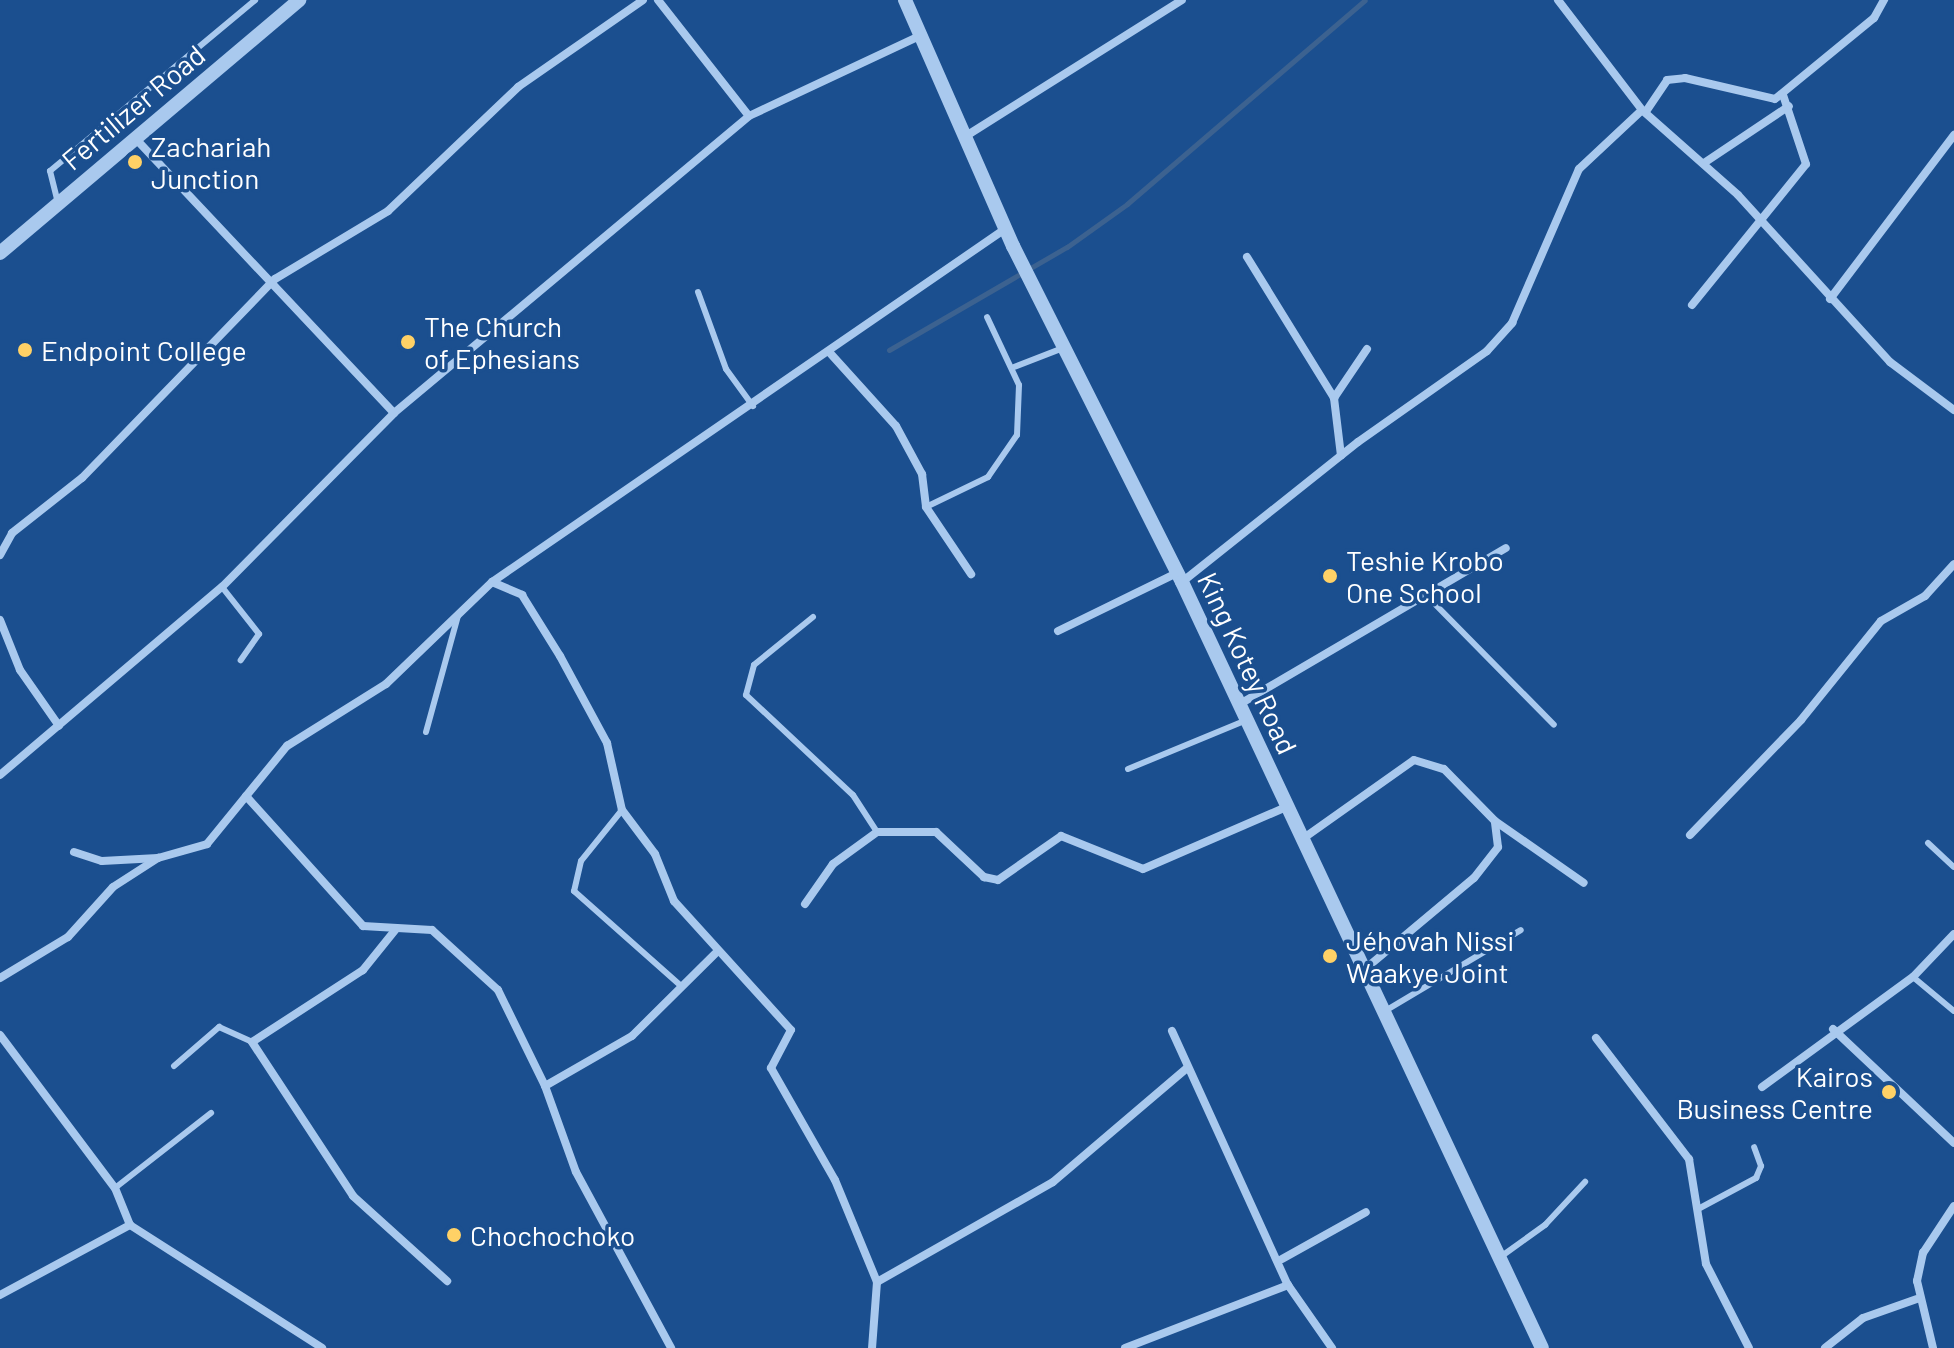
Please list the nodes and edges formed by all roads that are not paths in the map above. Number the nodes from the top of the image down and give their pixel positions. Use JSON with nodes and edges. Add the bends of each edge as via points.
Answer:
{"nodes":[{"id":1,"x":255,"y":0,"type":"edge"},
{"id":2,"x":299,"y":0,"type":"edge"},
{"id":3,"x":643,"y":0,"type":"edge"},
{"id":4,"x":658,"y":0,"type":"edge"},
{"id":5,"x":905,"y":0,"type":"edge"},
{"id":6,"x":1182,"y":0,"type":"edge"},
{"id":7,"x":1558,"y":0,"type":"edge"},
{"id":8,"x":1884,"y":0,"type":"edge"},
{"id":9,"x":922,"y":35,"type":"junction"},
{"id":10,"x":1783,"y":95,"type":"junction"},
{"id":11,"x":1789,"y":106,"type":"junction"},
{"id":12,"x":1644,"y":110,"type":"junction"},
{"id":13,"x":749,"y":116,"type":"junction"},
{"id":14,"x":1954,"y":135,"type":"edge"},
{"id":15,"x":966,"y":136,"type":"junction"},
{"id":16,"x":136,"y":139,"type":"junction"},
{"id":17,"x":1704,"y":163,"type":"junction"},
{"id":18,"x":59,"y":204,"type":"junction"},
{"id":19,"x":1758,"y":217,"type":"junction"},
{"id":20,"x":1005,"y":229,"type":"junction"},
{"id":21,"x":0,"y":253,"type":"edge"},
{"id":22,"x":1247,"y":257,"type":"dead end"},
{"id":23,"x":275,"y":279,"type":"junction"},
{"id":24,"x":698,"y":292,"type":"dead end"},
{"id":25,"x":1830,"y":299,"type":"junction"},
{"id":26,"x":1692,"y":305,"type":"dead end"},
{"id":27,"x":987,"y":317,"type":"dead end"},
{"id":28,"x":1063,"y":348,"type":"junction"},
{"id":29,"x":1367,"y":349,"type":"dead end"},
{"id":30,"x":830,"y":353,"type":"junction"},
{"id":31,"x":1014,"y":367,"type":"junction"},
{"id":32,"x":1334,"y":398,"type":"junction"},
{"id":33,"x":753,"y":406,"type":"junction"},
{"id":34,"x":1954,"y":410,"type":"edge"},
{"id":35,"x":394,"y":413,"type":"junction"},
{"id":36,"x":1341,"y":456,"type":"junction"},
{"id":37,"x":926,"y":507,"type":"junction"},
{"id":38,"x":1506,"y":548,"type":"dead end"},
{"id":39,"x":0,"y":555,"type":"edge"},
{"id":40,"x":1954,"y":564,"type":"edge"},
{"id":41,"x":971,"y":574,"type":"dead end"},
{"id":42,"x":1180,"y":577,"type":"junction"},
{"id":43,"x":492,"y":582,"type":"junction"},
{"id":44,"x":222,"y":587,"type":"junction"},
{"id":45,"x":1426,"y":595,"type":"junction"},
{"id":46,"x":459,"y":615,"type":"junction"},
{"id":47,"x":813,"y":617,"type":"dead end"},
{"id":48,"x":0,"y":620,"type":"edge"},
{"id":49,"x":1058,"y":631,"type":"dead end"},
{"id":50,"x":241,"y":660,"type":"dead end"},
{"id":51,"x":1240,"y":704,"type":"junction"},
{"id":52,"x":1247,"y":720,"type":"junction"},
{"id":53,"x":1554,"y":725,"type":"dead end"},
{"id":54,"x":59,"y":726,"type":"junction"},
{"id":55,"x":426,"y":732,"type":"dead end"},
{"id":56,"x":1128,"y":769,"type":"dead end"},
{"id":57,"x":0,"y":775,"type":"edge"},
{"id":58,"x":246,"y":796,"type":"junction"},
{"id":59,"x":1286,"y":807,"type":"junction"},
{"id":60,"x":622,"y":810,"type":"junction"},
{"id":61,"x":1495,"y":821,"type":"junction"},
{"id":62,"x":877,"y":832,"type":"junction"},
{"id":63,"x":1690,"y":835,"type":"dead end"},
{"id":64,"x":1301,"y":840,"type":"junction"},
{"id":65,"x":1928,"y":843,"type":"dead end"},
{"id":66,"x":74,"y":852,"type":"dead end"},
{"id":67,"x":158,"y":858,"type":"junction"},
{"id":68,"x":1954,"y":867,"type":"edge"},
{"id":69,"x":1584,"y":883,"type":"dead end"},
{"id":70,"x":805,"y":904,"type":"dead end"},
{"id":71,"x":396,"y":929,"type":"junction"},
{"id":72,"x":1521,"y":930,"type":"dead end"},
{"id":73,"x":1954,"y":934,"type":"edge"},
{"id":74,"x":715,"y":954,"type":"junction"},
{"id":75,"x":1365,"y":969,"type":"junction"},
{"id":76,"x":1913,"y":977,"type":"junction"},
{"id":77,"x":0,"y":978,"type":"edge"},
{"id":78,"x":682,"y":987,"type":"junction"},
{"id":79,"x":1385,"y":1011,"type":"junction"},
{"id":80,"x":1954,"y":1011,"type":"edge"},
{"id":81,"x":1833,"y":1029,"type":"junction"},
{"id":82,"x":1172,"y":1031,"type":"dead end"},
{"id":83,"x":0,"y":1035,"type":"edge"},
{"id":84,"x":1596,"y":1038,"type":"dead end"},
{"id":85,"x":252,"y":1042,"type":"junction"},
{"id":86,"x":174,"y":1066,"type":"dead end"},
{"id":87,"x":1186,"y":1069,"type":"junction"},
{"id":88,"x":545,"y":1086,"type":"junction"},
{"id":89,"x":1762,"y":1087,"type":"dead end"},
{"id":90,"x":211,"y":1113,"type":"dead end"},
{"id":91,"x":1954,"y":1143,"type":"edge"},
{"id":92,"x":1754,"y":1147,"type":"dead end"},
{"id":93,"x":1585,"y":1182,"type":"dead end"},
{"id":94,"x":115,"y":1188,"type":"junction"},
{"id":95,"x":1954,"y":1206,"type":"edge"},
{"id":96,"x":1700,"y":1208,"type":"junction"},
{"id":97,"x":1366,"y":1212,"type":"dead end"},
{"id":98,"x":130,"y":1225,"type":"junction"},
{"id":99,"x":1499,"y":1258,"type":"junction"},
{"id":100,"x":1282,"y":1259,"type":"junction"},
{"id":101,"x":447,"y":1281,"type":"dead end"},
{"id":102,"x":877,"y":1282,"type":"junction"},
{"id":103,"x":1288,"y":1285,"type":"junction"},
{"id":104,"x":0,"y":1295,"type":"edge"},
{"id":105,"x":1917,"y":1299,"type":"junction"},
{"id":106,"x":322,"y":1348,"type":"edge"},
{"id":107,"x":671,"y":1348,"type":"edge"},
{"id":108,"x":872,"y":1348,"type":"edge"},
{"id":109,"x":1125,"y":1348,"type":"edge"},
{"id":110,"x":1332,"y":1348,"type":"edge"},
{"id":111,"x":1542,"y":1348,"type":"edge"},
{"id":112,"x":1749,"y":1348,"type":"edge"},
{"id":113,"x":1825,"y":1348,"type":"edge"},
{"id":114,"x":1933,"y":1348,"type":"edge"}],
"edges":[{"from":1,"to":18,"type":"lane","via":[[50,171]]},
{"from":2,"to":16,"type":"street","name":"Fertilizer Road"},
{"from":3,"to":23,"type":"street","via":[[518,87],[351,239]]},
{"from":4,"to":13,"type":"street"},
{"from":5,"to":9,"type":"street","name":"King Kotey Road"},
{"from":6,"to":15,"type":"street"},
{"from":7,"to":12,"type":"street"},
{"from":8,"to":10,"type":"street","via":[[1874,18]]},
{"from":9,"to":13,"type":"street"},
{"from":9,"to":15,"type":"street","name":"King Kotey Road"},
{"from":10,"to":11,"type":"street"},
{"from":10,"to":12,"type":"street","via":[[1667,80]]},
{"from":11,"to":17,"type":"street"},
{"from":11,"to":19,"type":"street","via":[[1806,164],[1797,184]]},
{"from":12,"to":17,"type":"street"},
{"from":12,"to":36,"type":"street","via":[[1579,169],[1512,323],[1487,351]]},
{"from":13,"to":35,"type":"street"},
{"from":14,"to":25,"type":"street"},
{"from":15,"to":20,"type":"street","name":"King Kotey Road"},
{"from":16,"to":18,"type":"street","name":"Fertilizer Road"},
{"from":16,"to":23,"type":"street"},
{"from":17,"to":19,"type":"street"},
{"from":18,"to":21,"type":"street","name":"Fertilizer Road"},
{"from":19,"to":25,"type":"street"},
{"from":19,"to":26,"type":"street"},
{"from":20,"to":28,"type":"street","name":"King Kotey Road"},
{"from":20,"to":30,"type":"street"},
{"from":22,"to":32,"type":"street"},
{"from":23,"to":35,"type":"street"},
{"from":23,"to":39,"type":"street","via":[[82,478],[12,533]]},
{"from":24,"to":33,"type":"lane","via":[[726,369]]},
{"from":25,"to":34,"type":"street","via":[[1890,362]]},
{"from":27,"to":31,"type":"lane"},
{"from":28,"to":31,"type":"lane"},
{"from":28,"to":42,"type":"street","name":"King Kotey Road"},
{"from":29,"to":32,"type":"street"},
{"from":30,"to":33,"type":"street"},
{"from":30,"to":37,"type":"street","via":[[896,426],[922,474]]},
{"from":31,"to":37,"type":"lane","via":[[1022,401],[1005,458],[988,477]]},
{"from":32,"to":36,"type":"street"},
{"from":33,"to":43,"type":"street"},
{"from":35,"to":44,"type":"street"},
{"from":36,"to":42,"type":"street"},
{"from":37,"to":41,"type":"street"},
{"from":38,"to":45,"type":"street"},
{"from":40,"to":63,"type":"street","via":[[1925,596],[1881,621],[1801,720]]},
{"from":42,"to":49,"type":"street"},
{"from":42,"to":51,"type":"street","name":"King Kotey Road"},
{"from":43,"to":46,"type":"street"},
{"from":43,"to":60,"type":"street","via":[[522,595],[560,656],[607,743]]},
{"from":44,"to":50,"type":"lane","via":[[259,634]]},
{"from":44,"to":54,"type":"street"},
{"from":45,"to":51,"type":"street"},
{"from":45,"to":53,"type":"lane"},
{"from":46,"to":55,"type":"lane"},
{"from":46,"to":58,"type":"street","via":[[386,684],[287,746]]},
{"from":47,"to":62,"type":"lane","via":[[754,665],[746,695],[853,795]]},
{"from":48,"to":54,"type":"street","via":[[20,670]]},
{"from":51,"to":52,"type":"street","name":"King Kotey Road"},
{"from":52,"to":56,"type":"lane"},
{"from":52,"to":59,"type":"street","name":"King Kotey Road"},
{"from":54,"to":57,"type":"street"},
{"from":58,"to":67,"type":"street","via":[[207,844]]},
{"from":58,"to":71,"type":"street","via":[[363,926]]},
{"from":59,"to":62,"type":"street","via":[[1143,869],[1061,836],[998,880],[984,877],[936,832]]},
{"from":59,"to":64,"type":"street","name":"King Kotey Road"},
{"from":60,"to":74,"type":"street","via":[[655,854],[674,901]]},
{"from":60,"to":78,"type":"lane","via":[[581,861],[574,891]]},
{"from":61,"to":64,"type":"street","via":[[1444,769],[1414,760]]},
{"from":61,"to":69,"type":"street"},
{"from":61,"to":75,"type":"street","via":[[1498,847],[1474,878]]},
{"from":62,"to":70,"type":"street","via":[[833,864]]},
{"from":64,"to":75,"type":"street","name":"King Kotey Road"},
{"from":65,"to":68,"type":"lane"},
{"from":66,"to":67,"type":"street","via":[[102,861]]},
{"from":67,"to":77,"type":"street","via":[[113,887],[68,937]]},
{"from":71,"to":85,"type":"street","via":[[363,970]]},
{"from":71,"to":88,"type":"street","via":[[432,930],[498,990]]},
{"from":72,"to":79,"type":"lane"},
{"from":73,"to":76,"type":"street"},
{"from":74,"to":78,"type":"street"},
{"from":74,"to":102,"type":"street","via":[[791,1030],[771,1068],[835,1180]]},
{"from":75,"to":79,"type":"street","name":"King Kotey Road"},
{"from":76,"to":80,"type":"lane"},
{"from":76,"to":81,"type":"street"},
{"from":78,"to":88,"type":"street","via":[[607,1055]]},
{"from":79,"to":99,"type":"street","name":"King Kotey Road"},
{"from":81,"to":89,"type":"street"},
{"from":81,"to":91,"type":"street"},
{"from":82,"to":87,"type":"street"},
{"from":83,"to":94,"type":"street"},
{"from":84,"to":96,"type":"street","via":[[1680,1140]]},
{"from":85,"to":86,"type":"lane","via":[[219,1027]]},
{"from":85,"to":101,"type":"street","via":[[353,1196]]},
{"from":87,"to":100,"type":"street"},
{"from":87,"to":102,"type":"street","via":[[1053,1182]]},
{"from":88,"to":107,"type":"street","via":[[576,1172]]},
{"from":90,"to":94,"type":"lane"},
{"from":92,"to":96,"type":"lane","via":[[1761,1166],[1756,1178]]},
{"from":93,"to":99,"type":"lane","via":[[1554,1217]]},
{"from":94,"to":98,"type":"street"},
{"from":95,"to":105,"type":"street","via":[[1923,1253]]},
{"from":96,"to":112,"type":"street","via":[[1706,1264]]},
{"from":97,"to":100,"type":"street"},
{"from":98,"to":104,"type":"street"},
{"from":98,"to":106,"type":"street"},
{"from":99,"to":111,"type":"street","name":"King Kotey Road"},
{"from":100,"to":103,"type":"street"},
{"from":102,"to":108,"type":"street"},
{"from":103,"to":109,"type":"street"},
{"from":103,"to":110,"type":"street"},
{"from":105,"to":113,"type":"street","via":[[1863,1318]]},
{"from":105,"to":114,"type":"street"}]}
